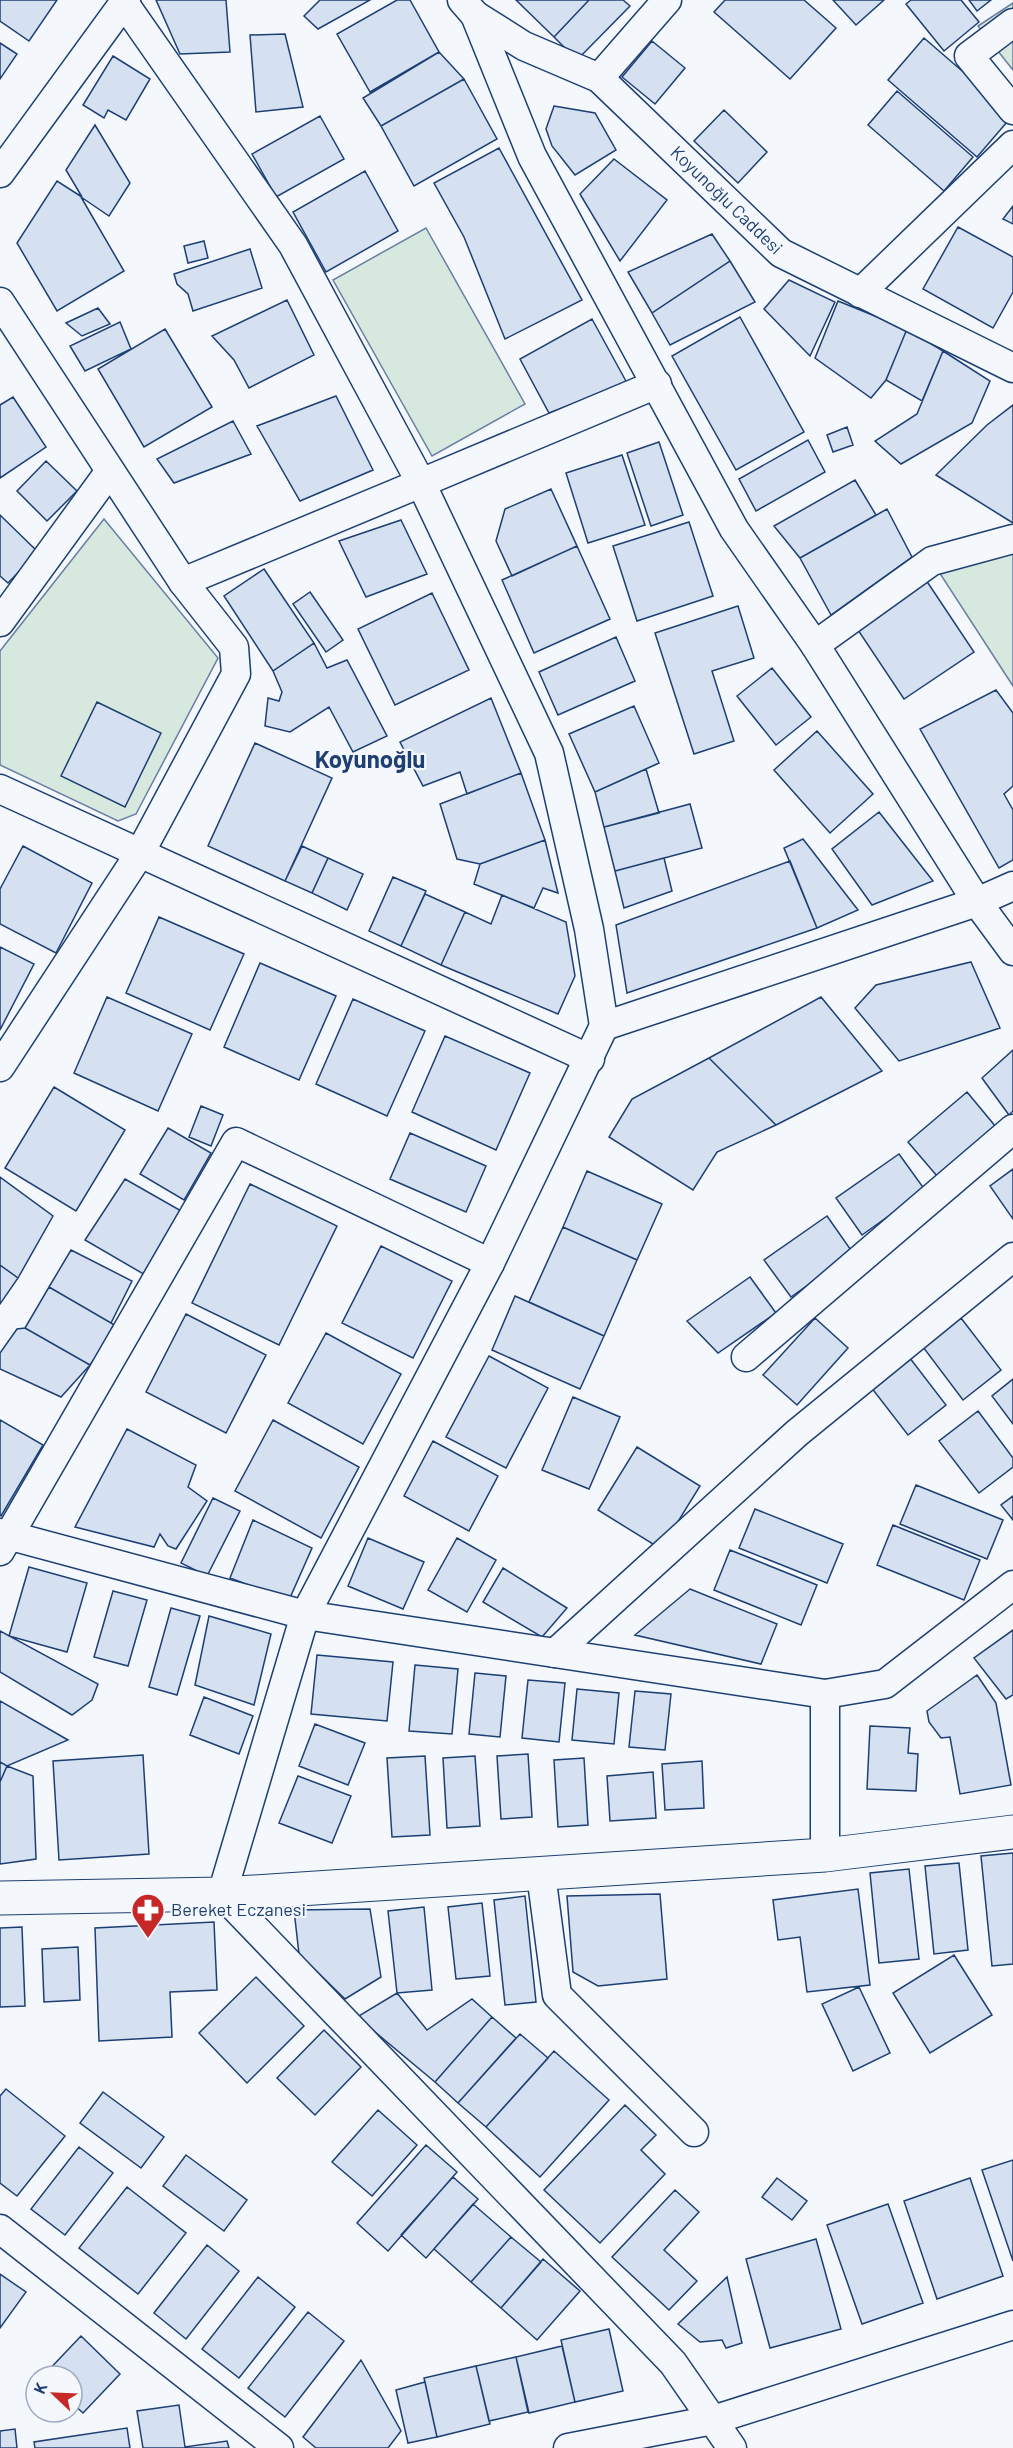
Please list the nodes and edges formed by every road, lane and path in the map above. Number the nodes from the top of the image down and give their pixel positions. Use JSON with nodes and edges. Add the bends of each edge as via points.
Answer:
{"nodes":[{"id":1,"x":667,"y":0,"type":"edge"},
{"id":2,"x":125,"y":1,"type":"edge"},
{"id":3,"x":469,"y":8,"type":"edge"},
{"id":4,"x":1013,"y":23,"type":"edge"},
{"id":5,"x":599,"y":78,"type":"junction"},
{"id":6,"x":1013,"y":110,"type":"edge"},
{"id":7,"x":1013,"y":145,"type":"edge"},
{"id":8,"x":0,"y":173,"type":"edge"},
{"id":9,"x":860,"y":293,"type":"junction"},
{"id":10,"x":0,"y":302,"type":"edge"},
{"id":11,"x":1013,"y":368,"type":"edge"},
{"id":12,"x":657,"y":384,"type":"junction"},
{"id":13,"x":110,"y":471,"type":"junction"},
{"id":14,"x":421,"y":483,"type":"junction"},
{"id":15,"x":1013,"y":539,"type":"edge"},
{"id":16,"x":183,"y":582,"type":"junction"},
{"id":17,"x":0,"y":622,"type":"edge"},
{"id":18,"x":815,"y":645,"type":"junction"},
{"id":19,"x":0,"y":789,"type":"edge"},
{"id":20,"x":140,"y":853,"type":"junction"},
{"id":21,"x":1013,"y":886,"type":"edge"},
{"id":22,"x":977,"y":902,"type":"junction"},
{"id":23,"x":1013,"y":951,"type":"edge"},
{"id":24,"x":604,"y":1026,"type":"junction"},
{"id":25,"x":590,"y":1059,"type":"junction"},
{"id":26,"x":0,"y":1067,"type":"edge"},
{"id":27,"x":1013,"y":1129,"type":"edge"},
{"id":28,"x":1013,"y":1257,"type":"edge"},
{"id":29,"x":490,"y":1263,"type":"junction"},
{"id":30,"x":746,"y":1357,"type":"dead end"},
{"id":31,"x":3,"y":1540,"type":"edge"},
{"id":32,"x":1013,"y":1585,"type":"edge"},
{"id":33,"x":304,"y":1615,"type":"junction"},
{"id":34,"x":555,"y":1653,"type":"junction"},
{"id":35,"x":825,"y":1694,"type":"junction"},
{"id":36,"x":1013,"y":1832,"type":"edge"},
{"id":37,"x":825,"y":1856,"type":"junction"},
{"id":38,"x":541,"y":1874,"type":"junction"},
{"id":39,"x":222,"y":1894,"type":"junction"},
{"id":40,"x":0,"y":1898,"type":"edge"},
{"id":41,"x":694,"y":2132,"type":"dead end"},
{"id":42,"x":0,"y":2229,"type":"edge"},
{"id":43,"x":1013,"y":2325,"type":"edge"},
{"id":44,"x":712,"y":2420,"type":"junction"},
{"id":45,"x":279,"y":2448,"type":"edge"},
{"id":46,"x":568,"y":2448,"type":"edge"},
{"id":47,"x":732,"y":2448,"type":"edge"}],
"edges":[{"from":1,"to":5,"type":"street"},
{"from":2,"to":8,"type":"street"},
{"from":2,"to":14,"type":"street","via":[[293,245]]},
{"from":3,"to":5,"type":"street","name":"Koyunoğlu Caddesi","via":[[524,46]]},
{"from":3,"to":12,"type":"street","via":[[532,156]]},
{"from":4,"to":6,"type":"street","via":[[969,56]]},
{"from":5,"to":9,"type":"street","name":"Koyunoğlu Caddesi","via":[[781,253]]},
{"from":7,"to":9,"type":"street"},
{"from":9,"to":11,"type":"street","name":"Koyunoğlu Caddesi"},
{"from":10,"to":13,"type":"street"},
{"from":12,"to":14,"type":"street"},
{"from":12,"to":18,"type":"street","via":[[734,529]]},
{"from":13,"to":16,"type":"street"},
{"from":13,"to":17,"type":"street"},
{"from":14,"to":16,"type":"street"},
{"from":14,"to":24,"type":"street","via":[[549,753],[588,929]]},
{"from":15,"to":18,"type":"street","via":[[932,561]]},
{"from":16,"to":20,"type":"street","via":[[234,646],[236,674]]},
{"from":18,"to":22,"type":"street"},
{"from":19,"to":20,"type":"street"},
{"from":20,"to":25,"type":"street"},
{"from":20,"to":26,"type":"street"},
{"from":21,"to":22,"type":"street"},
{"from":22,"to":23,"type":"street"},
{"from":22,"to":24,"type":"street"},
{"from":24,"to":25,"type":"street"},
{"from":25,"to":29,"type":"street"},
{"from":27,"to":30,"type":"street"},
{"from":28,"to":34,"type":"street","via":[[797,1433]]},
{"from":29,"to":31,"type":"street","via":[[236,1143]]},
{"from":29,"to":33,"type":"street"},
{"from":31,"to":33,"type":"street"},
{"from":32,"to":35,"type":"street","via":[[885,1684]]},
{"from":33,"to":34,"type":"street"},
{"from":33,"to":39,"type":"street"},
{"from":34,"to":35,"type":"street"},
{"from":35,"to":37,"type":"street"},
{"from":36,"to":37,"type":"main road"},
{"from":37,"to":38,"type":"main road"},
{"from":38,"to":39,"type":"main road"},
{"from":38,"to":41,"type":"street","via":[[557,1995]]},
{"from":39,"to":40,"type":"main road"},
{"from":39,"to":44,"type":"street","via":[[673,2362]]},
{"from":42,"to":45,"type":"street"},
{"from":43,"to":44,"type":"street"},
{"from":44,"to":46,"type":"street"},
{"from":44,"to":47,"type":"street"}]}
